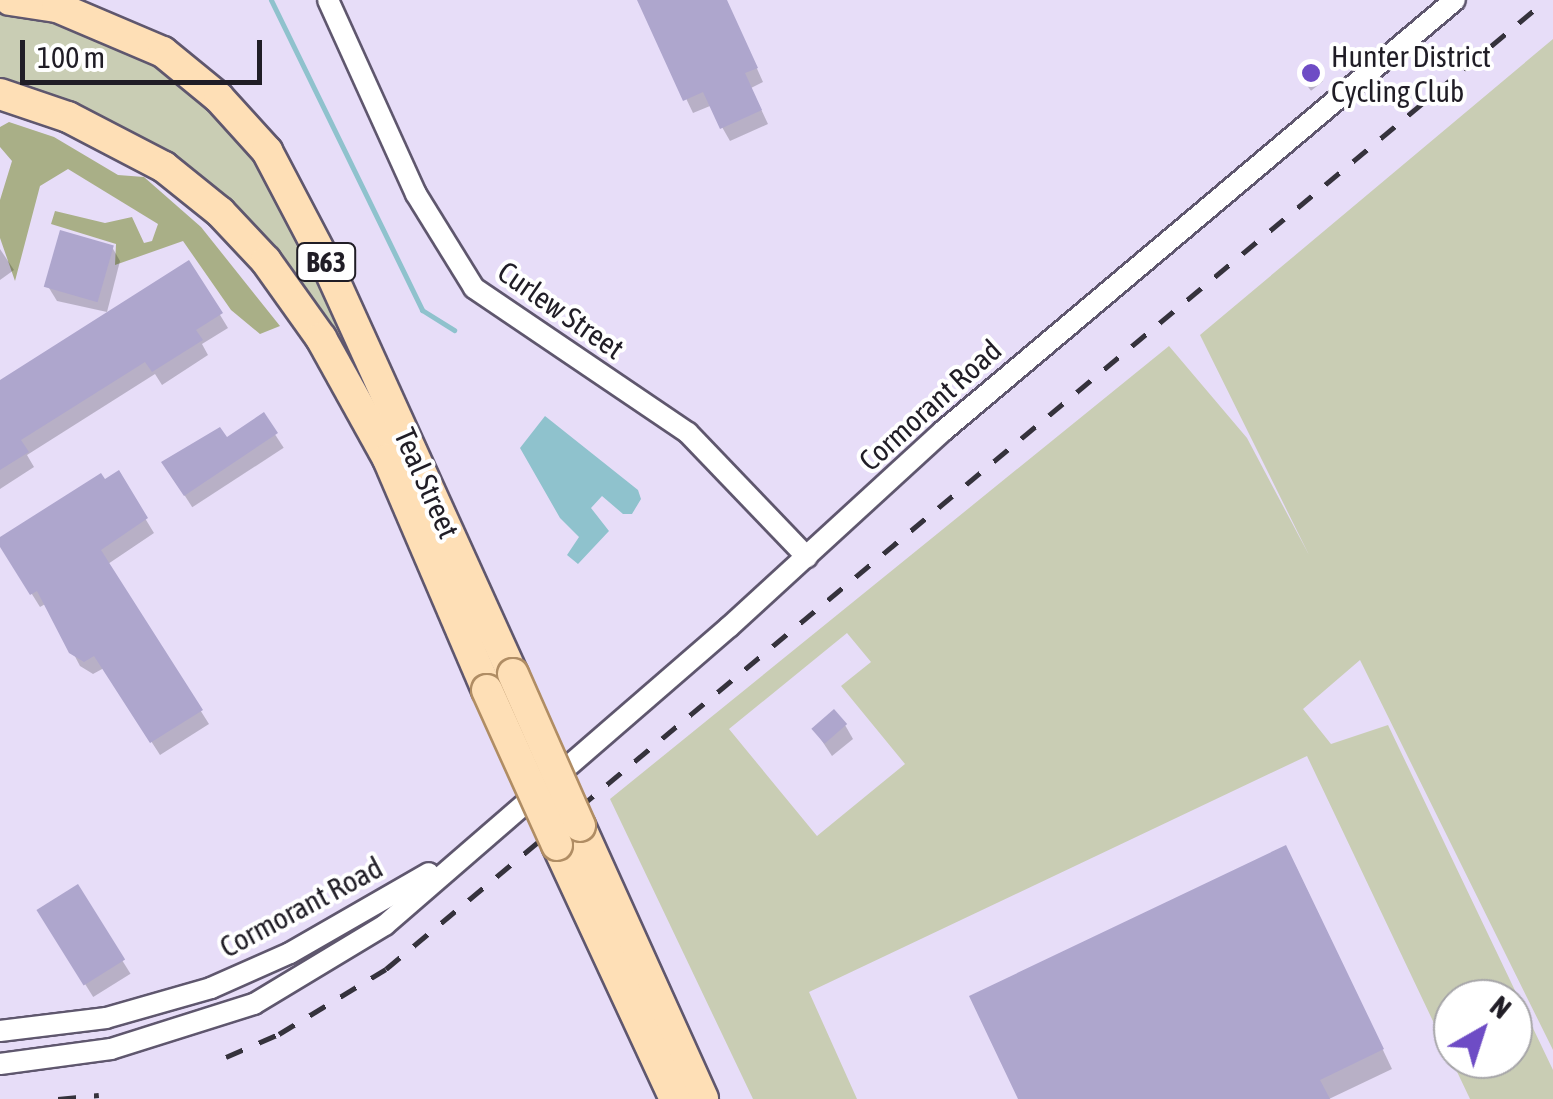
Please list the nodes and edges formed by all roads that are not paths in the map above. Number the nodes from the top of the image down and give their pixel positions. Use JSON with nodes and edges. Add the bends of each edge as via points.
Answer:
{"nodes":[{"id":1,"x":10,"y":0,"type":"edge"},
{"id":2,"x":328,"y":0,"type":"edge"},
{"id":3,"x":1455,"y":0,"type":"edge"},
{"id":4,"x":0,"y":94,"type":"edge"},
{"id":5,"x":806,"y":557,"type":"junction"},
{"id":6,"x":500,"y":682,"type":"junction"},
{"id":7,"x":568,"y":836,"type":"junction"},
{"id":8,"x":451,"y":861,"type":"junction"},
{"id":9,"x":604,"y":948,"type":"junction"},
{"id":10,"x":0,"y":1031,"type":"edge"},
{"id":11,"x":0,"y":1064,"type":"edge"},
{"id":12,"x":694,"y":1094,"type":"edge"},
{"id":13,"x":655,"y":1099,"type":"edge"}],
"edges":[{"from":1,"to":6,"type":"main road","name":"Teal Street","number":"B63","via":[[57,8],[163,52],[219,98],[266,151],[329,269]]},
{"from":2,"to":5,"type":"street","name":"Curlew Street","via":[[416,194],[474,288],[688,433]]},
{"from":3,"to":5,"type":"street","name":"Cormorant Road","via":[[1024,361]]},
{"from":4,"to":6,"type":"main road","name":"Teal Street","number":"B63","via":[[68,117],[164,167],[220,212],[266,262],[322,338]]},
{"from":5,"to":8,"type":"street","name":"Cormorant Road"},
{"from":6,"to":7,"type":"main road","name":"Teal Street","number":"B63","bridge":true},
{"from":7,"to":9,"type":"main road","name":"Teal Street","number":"B63"},
{"from":7,"to":12,"type":"main road","name":"Teal Street","number":"B63"},
{"from":8,"to":10,"type":"street","name":"Cormorant Road","via":[[290,954],[210,988],[106,1018]]},
{"from":8,"to":11,"type":"street","name":"Cormorant Road","via":[[384,925],[254,1004],[129,1045]]},
{"from":9,"to":12,"type":"main road","name":"Teal Street","number":"B63"},
{"from":9,"to":13,"type":"main road"}]}
